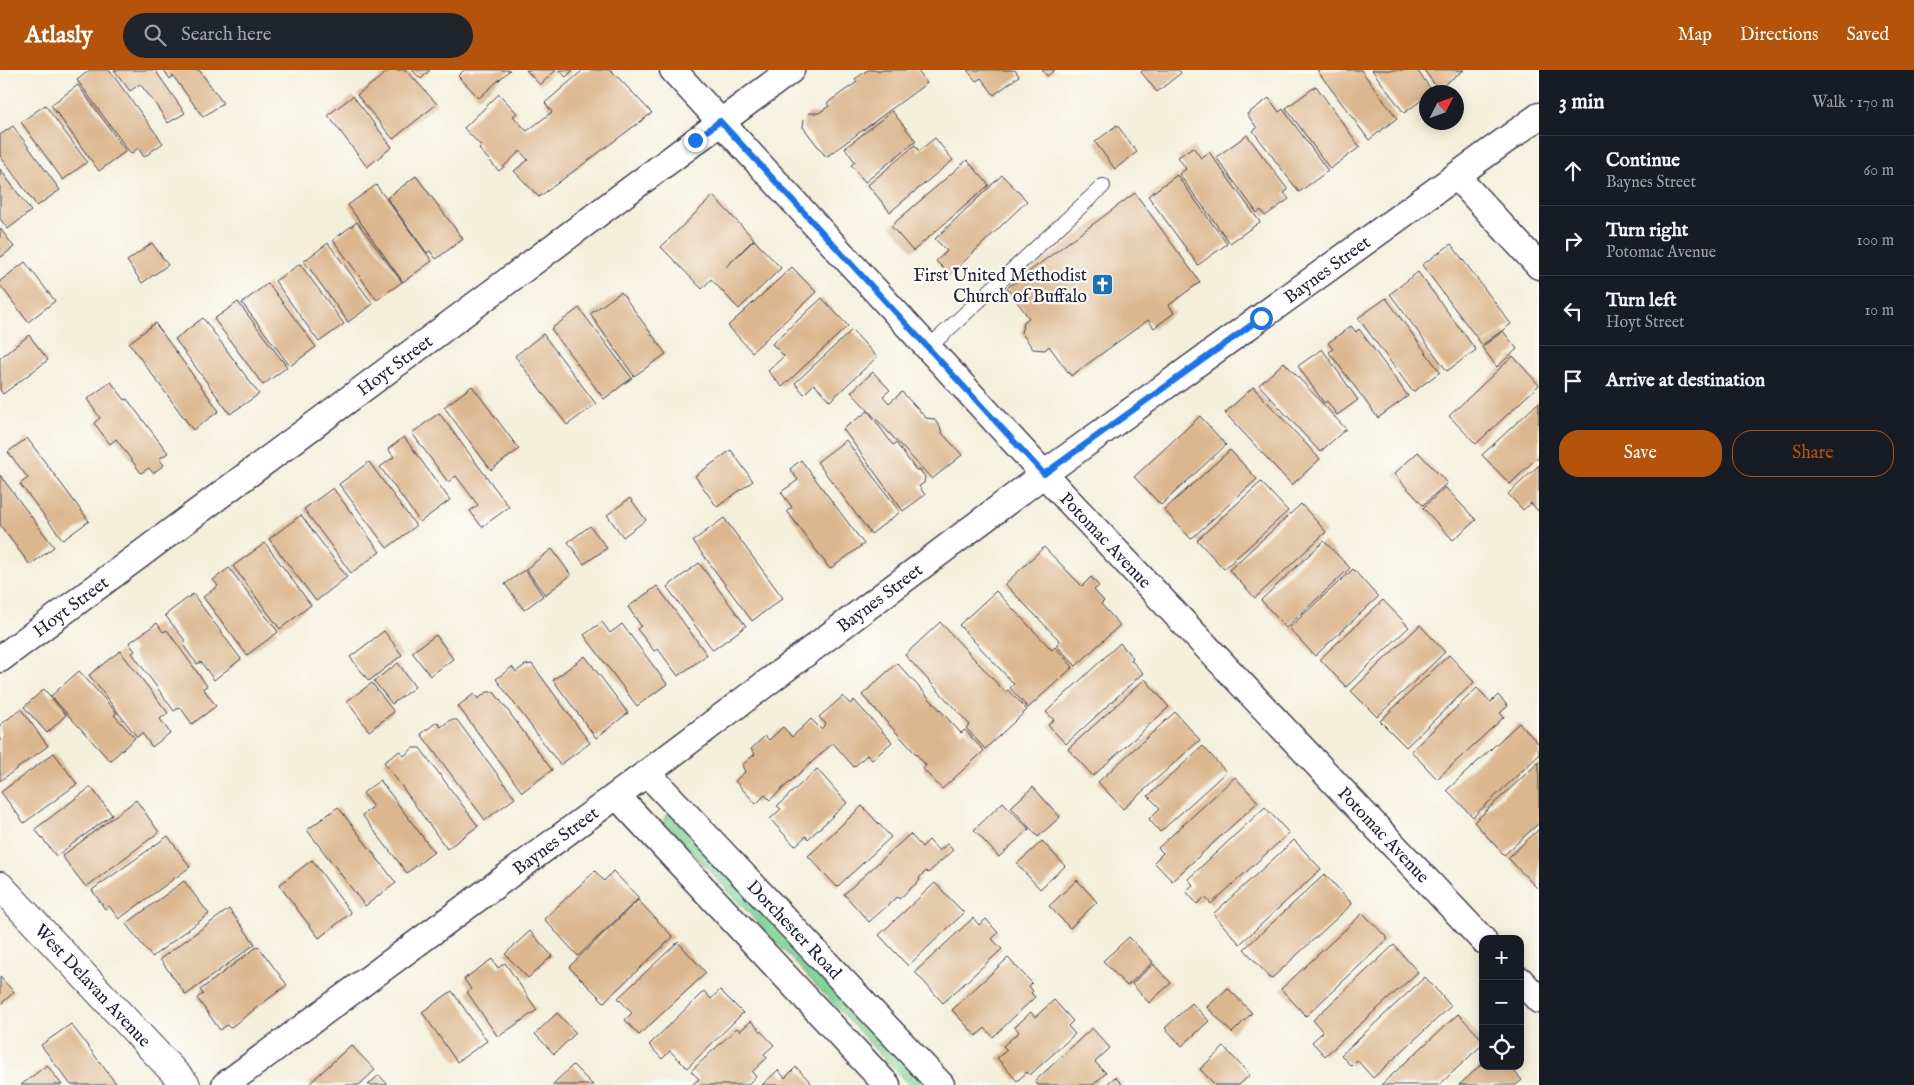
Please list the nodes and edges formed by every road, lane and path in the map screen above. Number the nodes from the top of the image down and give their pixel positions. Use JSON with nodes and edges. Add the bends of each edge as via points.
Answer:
{"nodes":[{"id":1,"x":673,"y":70,"type":"edge"},
{"id":2,"x":791,"y":70,"type":"edge"},
{"id":3,"x":1539,"y":116,"type":"edge"},
{"id":4,"x":720,"y":121,"type":"junction"},
{"id":5,"x":1456,"y":176,"type":"junction"},
{"id":6,"x":1103,"y":186,"type":"dead end"},
{"id":7,"x":1539,"y":266,"type":"edge"},
{"id":8,"x":928,"y":348,"type":"junction"},
{"id":9,"x":1044,"y":474,"type":"junction"},
{"id":10,"x":0,"y":659,"type":"edge"},
{"id":11,"x":648,"y":773,"type":"junction"},
{"id":12,"x":617,"y":796,"type":"junction"},
{"id":13,"x":0,"y":886,"type":"edge"},
{"id":14,"x":1479,"y":936,"type":"edge"},
{"id":15,"x":1524,"y":984,"type":"edge"},
{"id":16,"x":1539,"y":1000,"type":"edge"},
{"id":17,"x":186,"y":1085,"type":"edge"},
{"id":18,"x":225,"y":1085,"type":"edge"},
{"id":19,"x":887,"y":1085,"type":"edge"},
{"id":20,"x":941,"y":1085,"type":"edge"}],
"edges":[{"from":1,"to":4,"type":"street","name":"Potomac Avenue"},
{"from":2,"to":4,"type":"street","name":"Hoyt Street"},
{"from":3,"to":5,"type":"street","name":"Baynes Street"},
{"from":4,"to":8,"type":"street","name":"Potomac Avenue"},
{"from":4,"to":10,"type":"street","name":"Hoyt Street"},
{"from":5,"to":7,"type":"street"},
{"from":5,"to":9,"type":"street","name":"Baynes Street"},
{"from":6,"to":8,"type":"lane"},
{"from":8,"to":9,"type":"street","name":"Potomac Avenue"},
{"from":9,"to":11,"type":"street","name":"Baynes Street"},
{"from":9,"to":14,"type":"street","name":"Potomac Avenue"},
{"from":11,"to":12,"type":"street","name":"Baynes Street"},
{"from":11,"to":20,"type":"street","name":"Dorchester Road"},
{"from":12,"to":18,"type":"street","name":"Baynes Street"},
{"from":12,"to":19,"type":"street"},
{"from":13,"to":17,"type":"street","name":"West Delavan Avenue"},
{"from":15,"to":16,"type":"street"}]}
